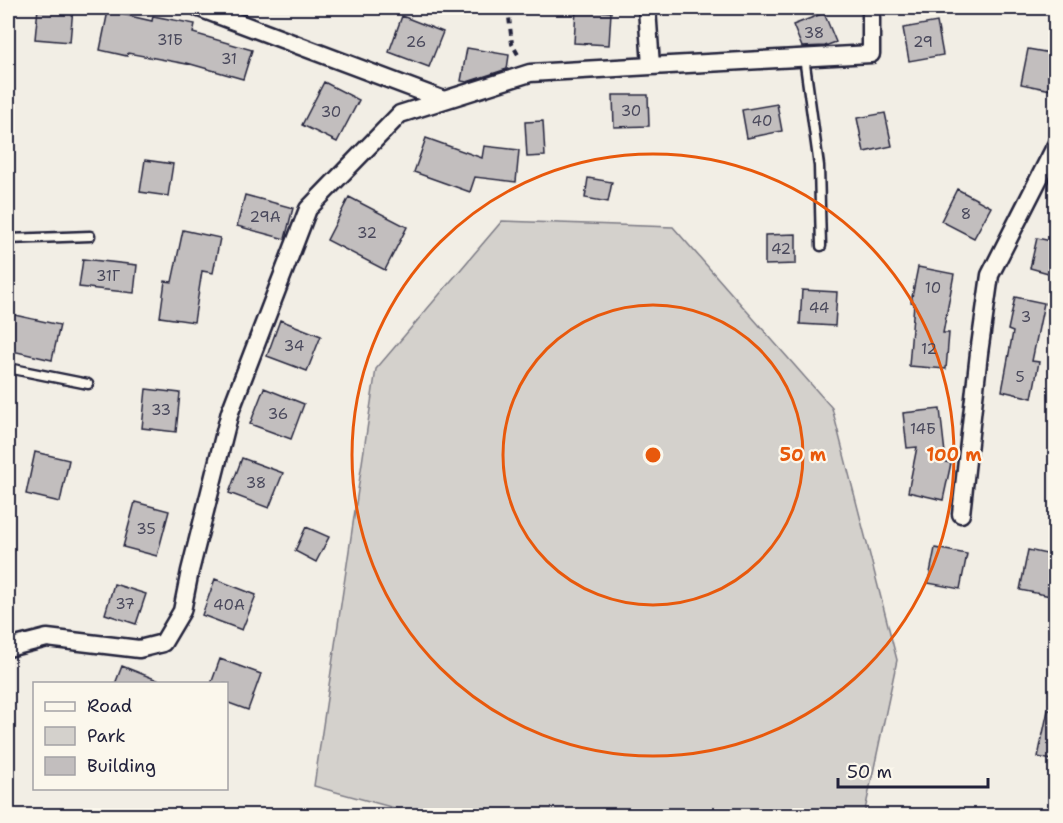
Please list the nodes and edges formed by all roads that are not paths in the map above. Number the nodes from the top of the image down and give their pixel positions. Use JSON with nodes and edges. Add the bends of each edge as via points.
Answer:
{"nodes":[{"id":1,"x":199,"y":8,"type":"edge"},
{"id":2,"x":647,"y":8,"type":"edge"},
{"id":3,"x":871,"y":8,"type":"edge"},
{"id":4,"x":804,"y":57,"type":"junction"},
{"id":5,"x":651,"y":66,"type":"junction"},
{"id":6,"x":444,"y":100,"type":"junction"},
{"id":7,"x":1056,"y":145,"type":"edge"},
{"id":8,"x":90,"y":236,"type":"dead end"},
{"id":9,"x":8,"y":239,"type":"edge"},
{"id":10,"x":821,"y":246,"type":"dead end"},
{"id":11,"x":8,"y":368,"type":"edge"},
{"id":12,"x":88,"y":384,"type":"dead end"},
{"id":13,"x":961,"y":514,"type":"dead end"},
{"id":14,"x":8,"y":648,"type":"edge"}],
"edges":[{"from":1,"to":6,"type":"street"},
{"from":2,"to":5,"type":"street"},
{"from":3,"to":4,"type":"street","via":[[871,54]]},
{"from":4,"to":5,"type":"street"},
{"from":4,"to":10,"type":"lane","via":[[819,166]]},
{"from":5,"to":6,"type":"street","via":[[530,73]]},
{"from":6,"to":14,"type":"street","via":[[400,114],[308,209],[231,412],[182,611],[163,643],[139,649],[46,638]]},
{"from":7,"to":13,"type":"street","via":[[990,275]]},
{"from":8,"to":9,"type":"lane"},
{"from":11,"to":12,"type":"lane"}]}
